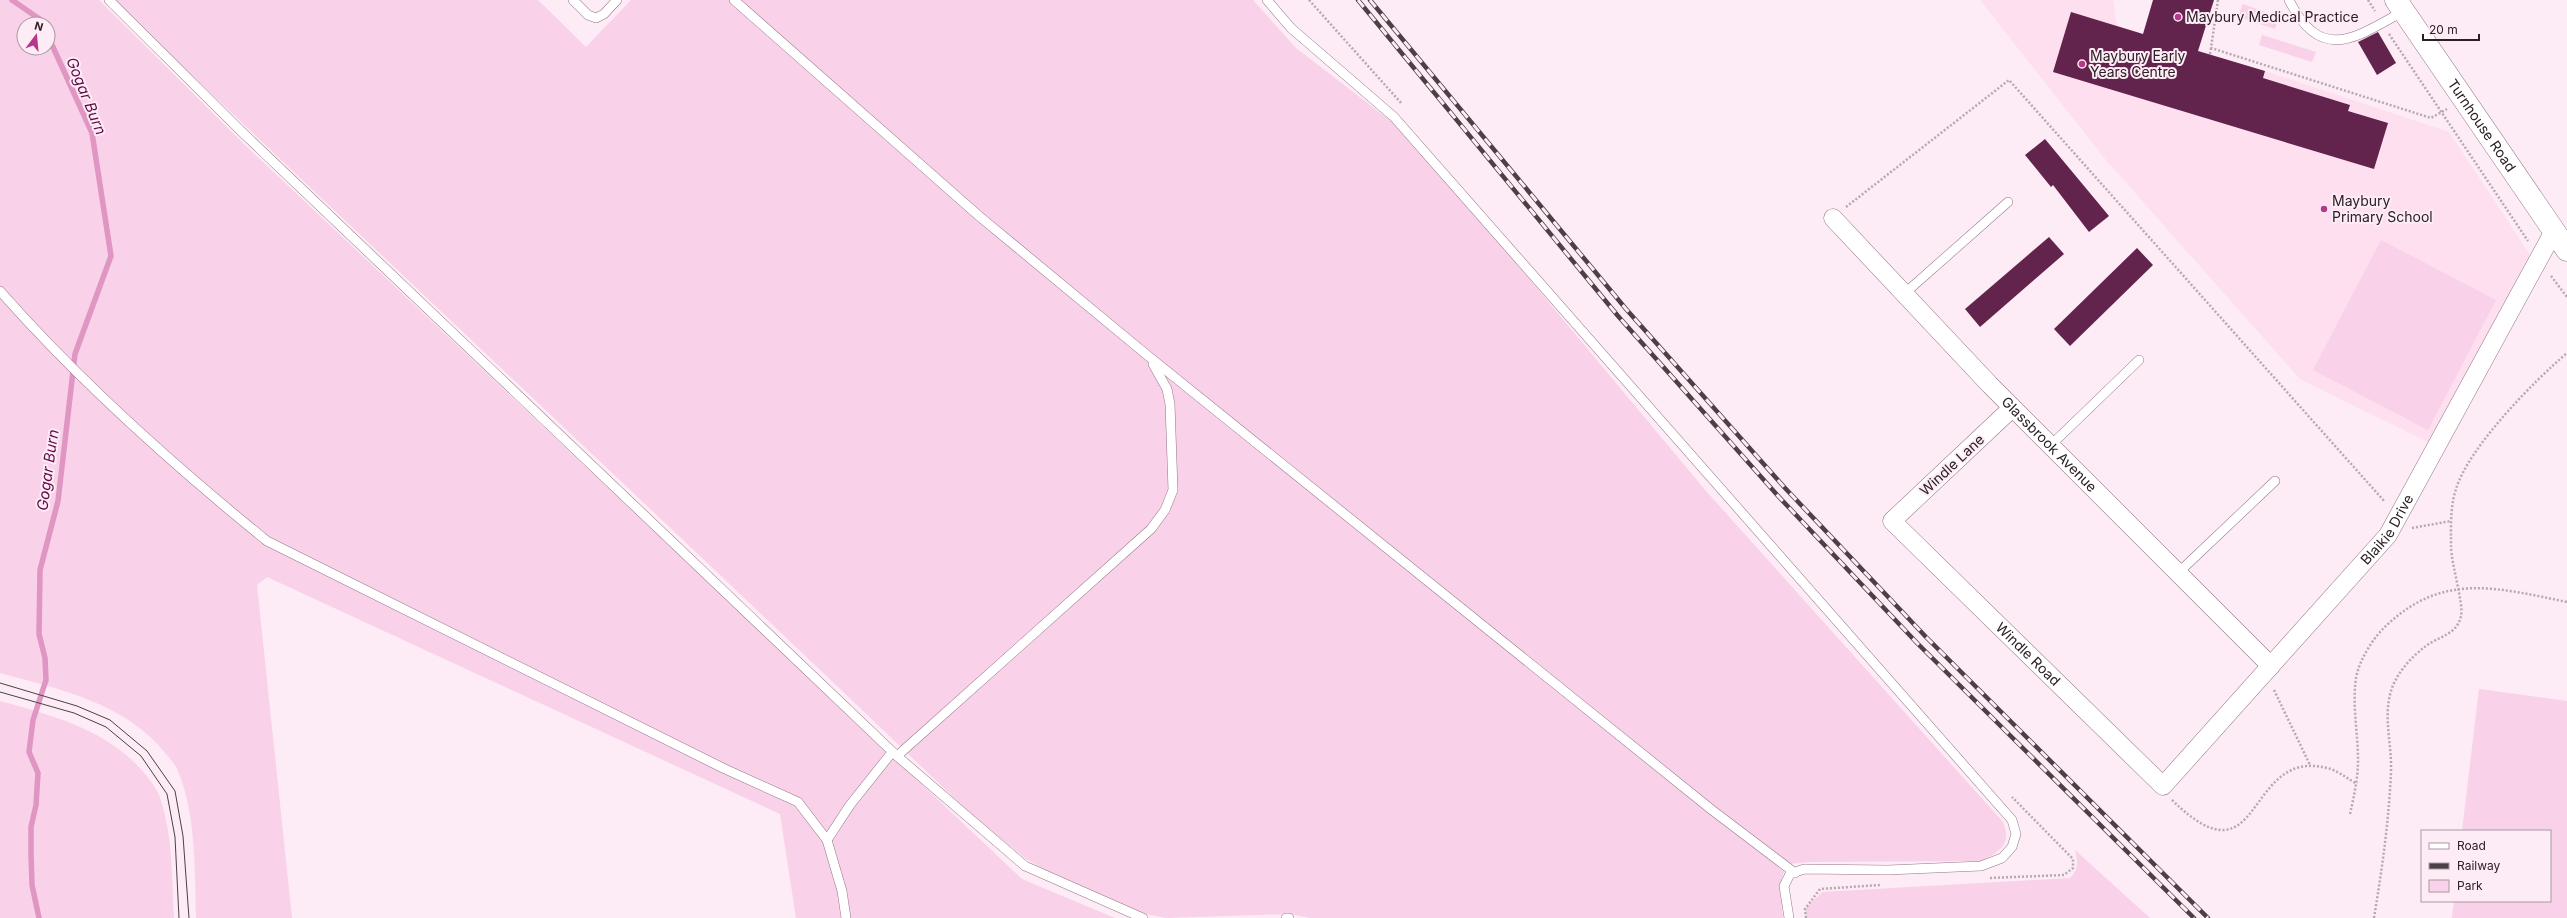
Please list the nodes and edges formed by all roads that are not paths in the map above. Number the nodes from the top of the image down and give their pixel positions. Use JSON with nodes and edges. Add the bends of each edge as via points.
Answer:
{"nodes":[{"id":1,"x":109,"y":0,"type":"edge"},
{"id":2,"x":573,"y":0,"type":"edge"},
{"id":3,"x":618,"y":0,"type":"edge"},
{"id":4,"x":734,"y":0,"type":"edge"},
{"id":5,"x":1267,"y":0,"type":"edge"},
{"id":6,"x":2289,"y":0,"type":"edge"},
{"id":7,"x":2400,"y":6,"type":"edge"},
{"id":8,"x":2008,"y":202,"type":"dead end"},
{"id":9,"x":1834,"y":218,"type":"road end"},
{"id":10,"x":2554,"y":231,"type":"junction"},
{"id":11,"x":2567,"y":250,"type":"edge"},
{"id":12,"x":0,"y":291,"type":"edge"},
{"id":13,"x":1904,"y":294,"type":"junction"},
{"id":14,"x":1147,"y":355,"type":"junction"},
{"id":15,"x":2139,"y":360,"type":"dead end"},
{"id":16,"x":2012,"y":408,"type":"junction"},
{"id":17,"x":2050,"y":446,"type":"junction"},
{"id":18,"x":2274,"y":481,"type":"dead end"},
{"id":19,"x":1892,"y":521,"type":"joint"},
{"id":20,"x":2178,"y":573,"type":"junction"},
{"id":21,"x":2271,"y":666,"type":"junction"},
{"id":22,"x":893,"y":756,"type":"junction"},
{"id":23,"x":2163,"y":786,"type":"joint"},
{"id":24,"x":827,"y":840,"type":"junction"},
{"id":25,"x":1795,"y":872,"type":"junction"},
{"id":26,"x":846,"y":918,"type":"edge"},
{"id":27,"x":1143,"y":918,"type":"edge"},
{"id":28,"x":1286,"y":918,"type":"edge"},
{"id":29,"x":1289,"y":918,"type":"edge"},
{"id":30,"x":1789,"y":918,"type":"edge"}],
"edges":[{"from":1,"to":22,"type":"lane","via":[[247,138]]},
{"from":2,"to":3,"type":"lane","via":[[588,15],[596,18]]},
{"from":4,"to":14,"type":"lane","via":[[979,216]]},
{"from":5,"to":25,"type":"lane","via":[[1291,28],[1394,117],[2012,820],[2016,834],[2012,847],[2002,858],[1981,866],[1888,870],[1804,869]]},
{"from":6,"to":7,"type":"lane","via":[[2298,18],[2331,42],[2345,40],[2382,23]]},
{"from":7,"to":10,"type":"street","name":"Turnhouse Road"},
{"from":8,"to":13,"type":"lane"},
{"from":9,"to":13,"type":"street","name":"Glassbrook Avenue"},
{"from":10,"to":11,"type":"street","name":"Turnhouse Road"},
{"from":10,"to":21,"type":"street","name":"Blaikie Drive","via":[[2404,523],[2388,535]]},
{"from":12,"to":24,"type":"lane","via":[[100,398],[213,497],[267,540],[724,769],[798,802]]},
{"from":13,"to":16,"type":"street","name":"Glassbrook Avenue"},
{"from":14,"to":22,"type":"lane","via":[[1161,375],[1170,404],[1173,490],[1165,510],[1151,529]]},
{"from":14,"to":25,"type":"lane","via":[[1706,805]]},
{"from":15,"to":17,"type":"lane"},
{"from":16,"to":17,"type":"street","name":"Glassbrook Avenue"},
{"from":16,"to":19,"type":"street","name":"Windle Lane"},
{"from":17,"to":20,"type":"street","name":"Glassbrook Avenue"},
{"from":18,"to":20,"type":"lane"},
{"from":19,"to":23,"type":"street","name":"Windle Road"},
{"from":20,"to":21,"type":"street","name":"Glassbrook Avenue"},
{"from":21,"to":23,"type":"street","name":"Blaikie Drive"},
{"from":22,"to":24,"type":"lane","via":[[850,805]]},
{"from":22,"to":27,"type":"lane","via":[[1025,866]]},
{"from":24,"to":26,"type":"lane","via":[[842,891]]},
{"from":25,"to":30,"type":"lane","via":[[1790,874],[1784,886]]},
{"from":28,"to":29,"type":"lane"}]}
